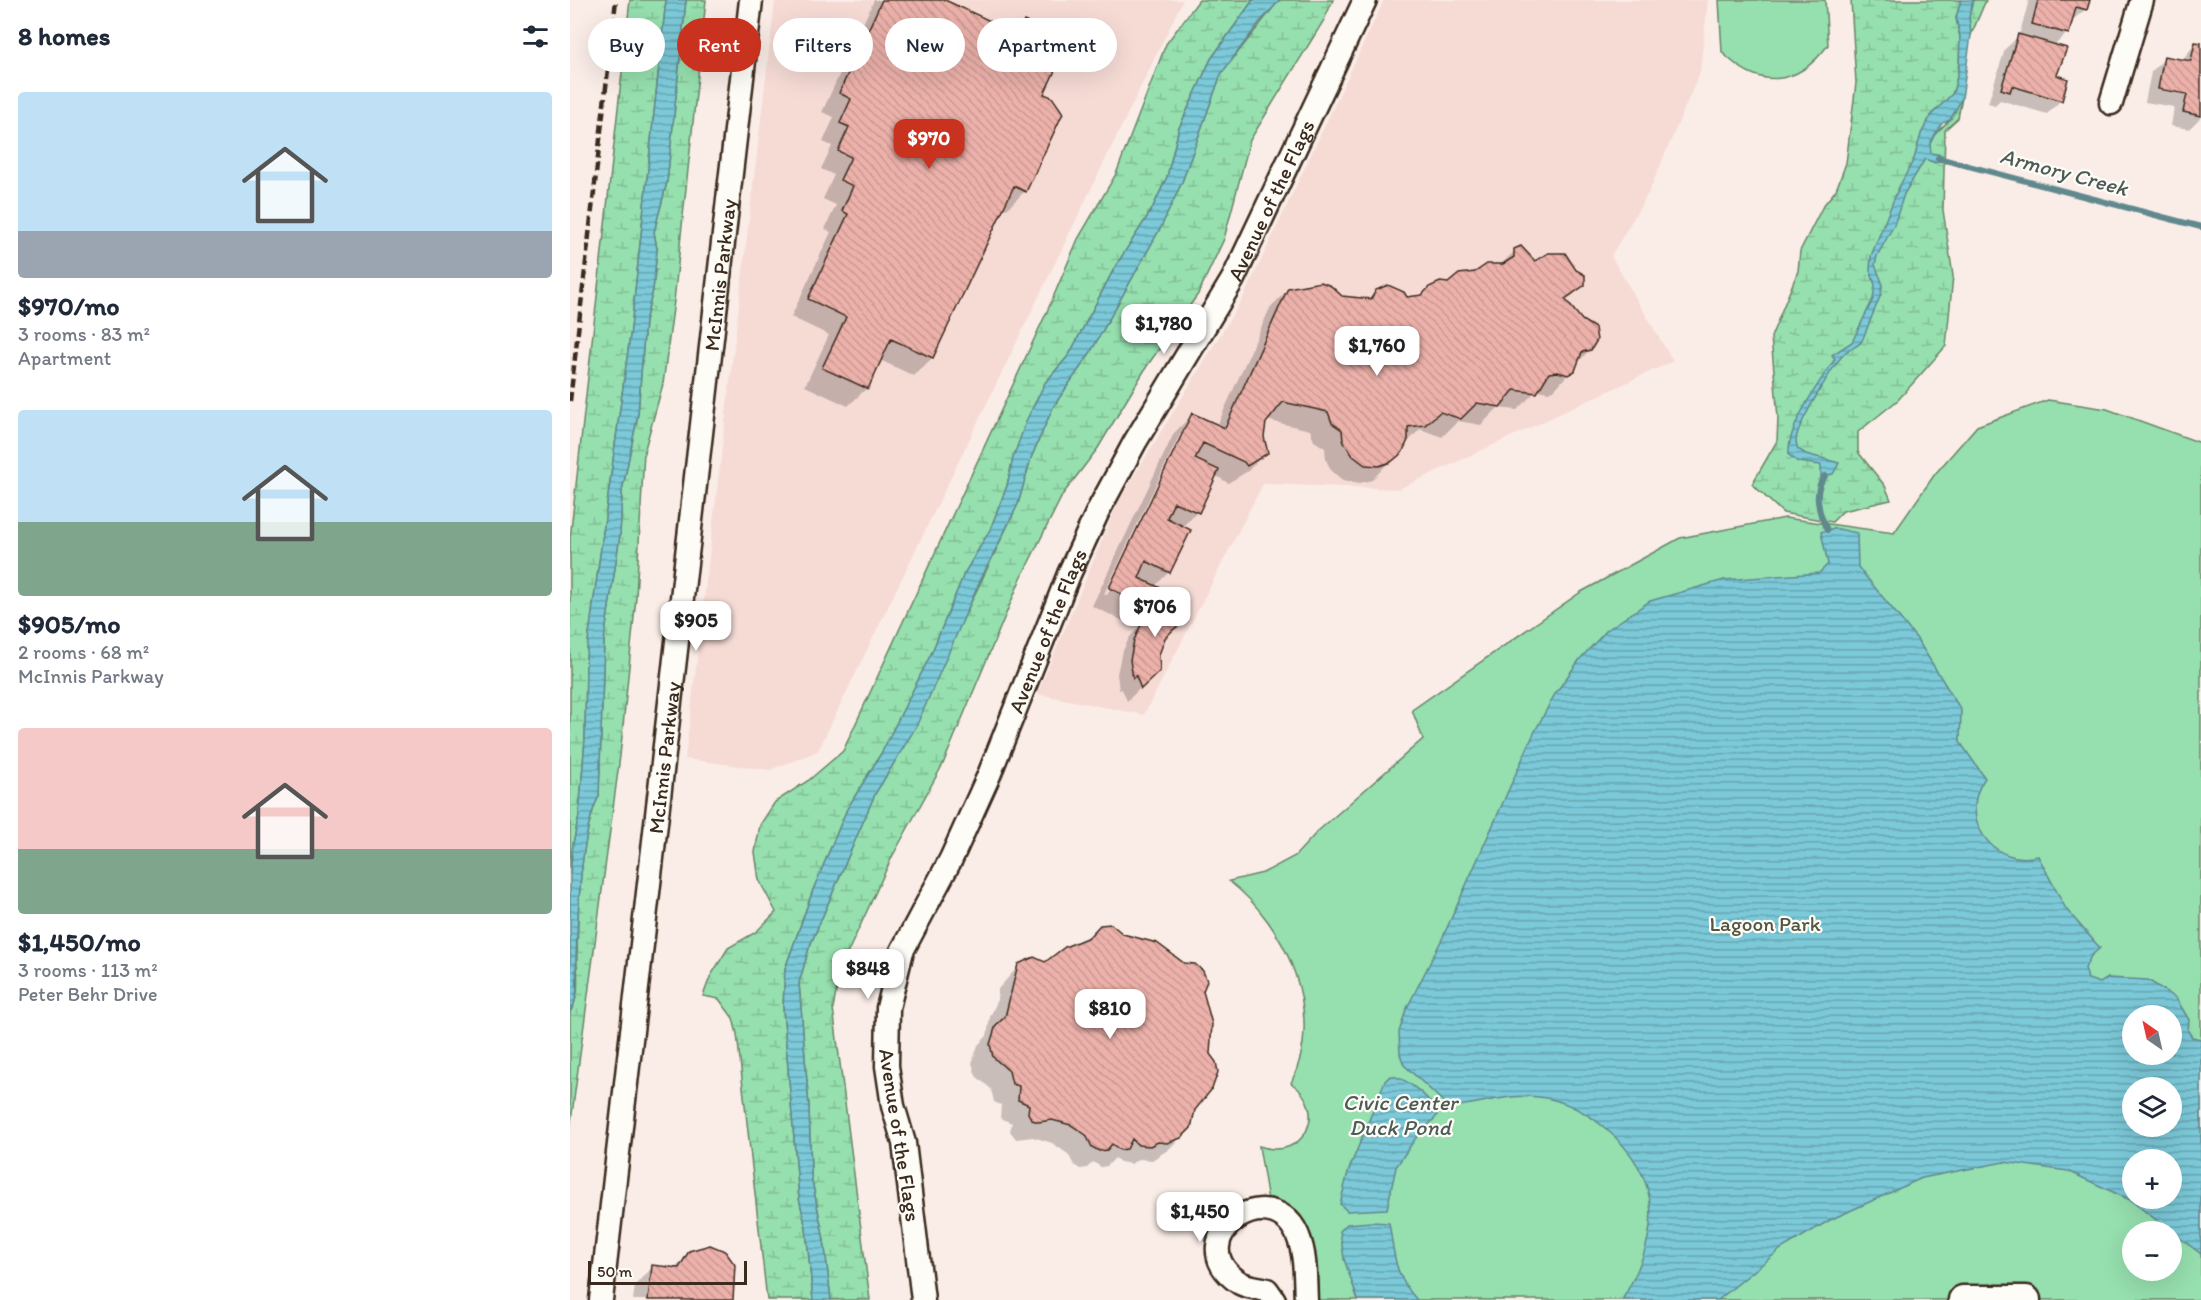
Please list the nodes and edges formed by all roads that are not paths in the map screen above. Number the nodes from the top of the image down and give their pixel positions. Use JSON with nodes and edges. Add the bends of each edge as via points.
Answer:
{"nodes":[{"id":1,"x":751,"y":0,"type":"edge"},
{"id":2,"x":1365,"y":0,"type":"edge"},
{"id":3,"x":2142,"y":0,"type":"edge"},
{"id":4,"x":2111,"y":103,"type":"dead end"},
{"id":5,"x":601,"y":1300,"type":"edge"},
{"id":6,"x":923,"y":1300,"type":"edge"},
{"id":7,"x":1274,"y":1300,"type":"edge"},
{"id":8,"x":1306,"y":1300,"type":"edge"},
{"id":9,"x":1963,"y":1300,"type":"edge"},
{"id":10,"x":2026,"y":1300,"type":"edge"}],
"edges":[{"from":1,"to":5,"type":"street","name":"McInnis Parkway"},
{"from":2,"to":6,"type":"street","name":"Avenue of the Flags","via":[[1233,279],[1099,509],[989,775],[951,859],[902,951],[888,1008],[887,1066],[903,1143]]},
{"from":3,"to":4,"type":"street"},
{"from":7,"to":8,"type":"street","via":[[1267,1290],[1241,1284],[1222,1262],[1220,1236],[1224,1228],[1244,1213],[1275,1212],[1294,1230],[1302,1249]]},
{"from":9,"to":10,"type":"street"}]}
